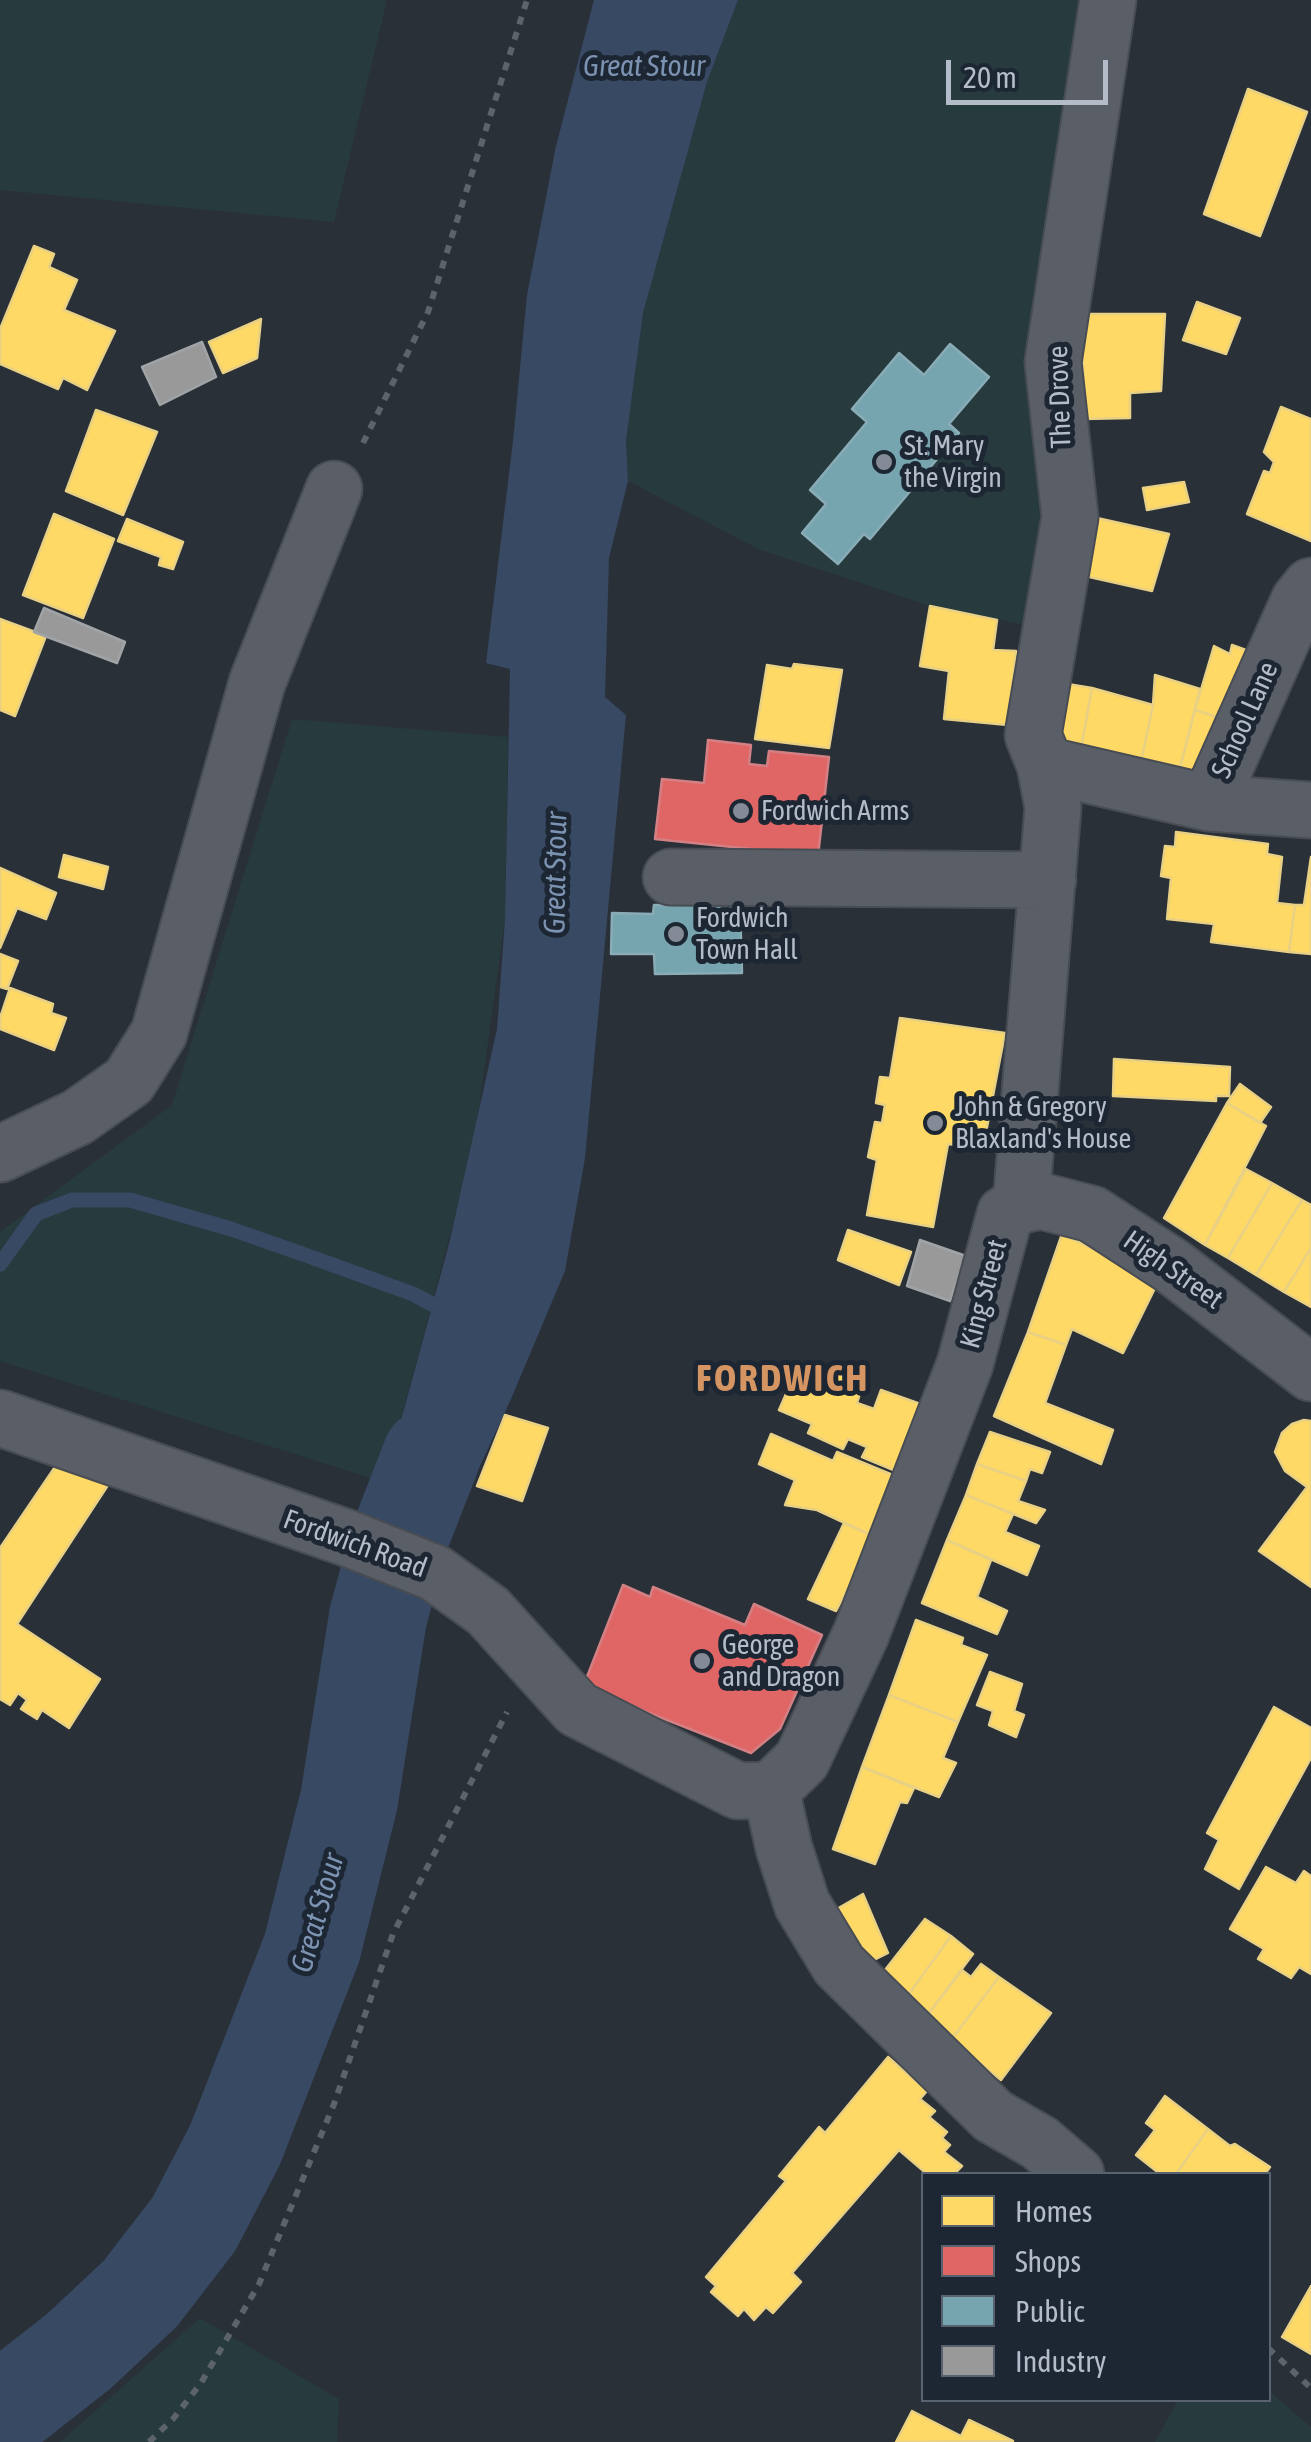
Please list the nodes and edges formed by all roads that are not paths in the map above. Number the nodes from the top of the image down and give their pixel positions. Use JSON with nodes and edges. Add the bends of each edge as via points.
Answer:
{"nodes":[{"id":1,"x":1108,"y":0,"type":"edge"},
{"id":2,"x":334,"y":489,"type":"road end"},
{"id":3,"x":1311,"y":586,"type":"edge"},
{"id":4,"x":1039,"y":750,"type":"junction"},
{"id":5,"x":1209,"y":803,"type":"junction"},
{"id":6,"x":1311,"y":810,"type":"edge"},
{"id":7,"x":670,"y":877,"type":"dead end"},
{"id":8,"x":1048,"y":880,"type":"junction"},
{"id":9,"x":0,"y":1154,"type":"edge"},
{"id":10,"x":1021,"y":1205,"type":"junction"},
{"id":11,"x":1311,"y":1372,"type":"edge"},
{"id":12,"x":0,"y":1418,"type":"edge"},
{"id":13,"x":772,"y":1790,"type":"junction"},
{"id":14,"x":1074,"y":2172,"type":"edge"}],
"edges":[{"from":1,"to":4,"type":"street","name":"The Drove","via":[[1053,362],[1070,517]]},
{"from":2,"to":9,"type":"street","via":[[257,683],[159,1033],[129,1081],[78,1117]]},
{"from":3,"to":5,"type":"street","name":"School Lane"},
{"from":4,"to":5,"type":"street"},
{"from":4,"to":8,"type":"street","name":"King Street","via":[[1053,807]]},
{"from":5,"to":6,"type":"street"},
{"from":7,"to":8,"type":"street"},
{"from":8,"to":10,"type":"street","name":"King Street"},
{"from":10,"to":11,"type":"street","name":"High Street","via":[[1041,1202],[1092,1214]]},
{"from":10,"to":13,"type":"street","name":"King Street","via":[[1004,1214],[965,1364],[861,1634],[802,1760]]},
{"from":12,"to":13,"type":"street","name":"Fordwich Road","via":[[434,1573],[488,1611],[577,1709],[738,1791]]},
{"from":13,"to":14,"type":"street","via":[[802,1904],[839,1965],[993,2116]]}]}
